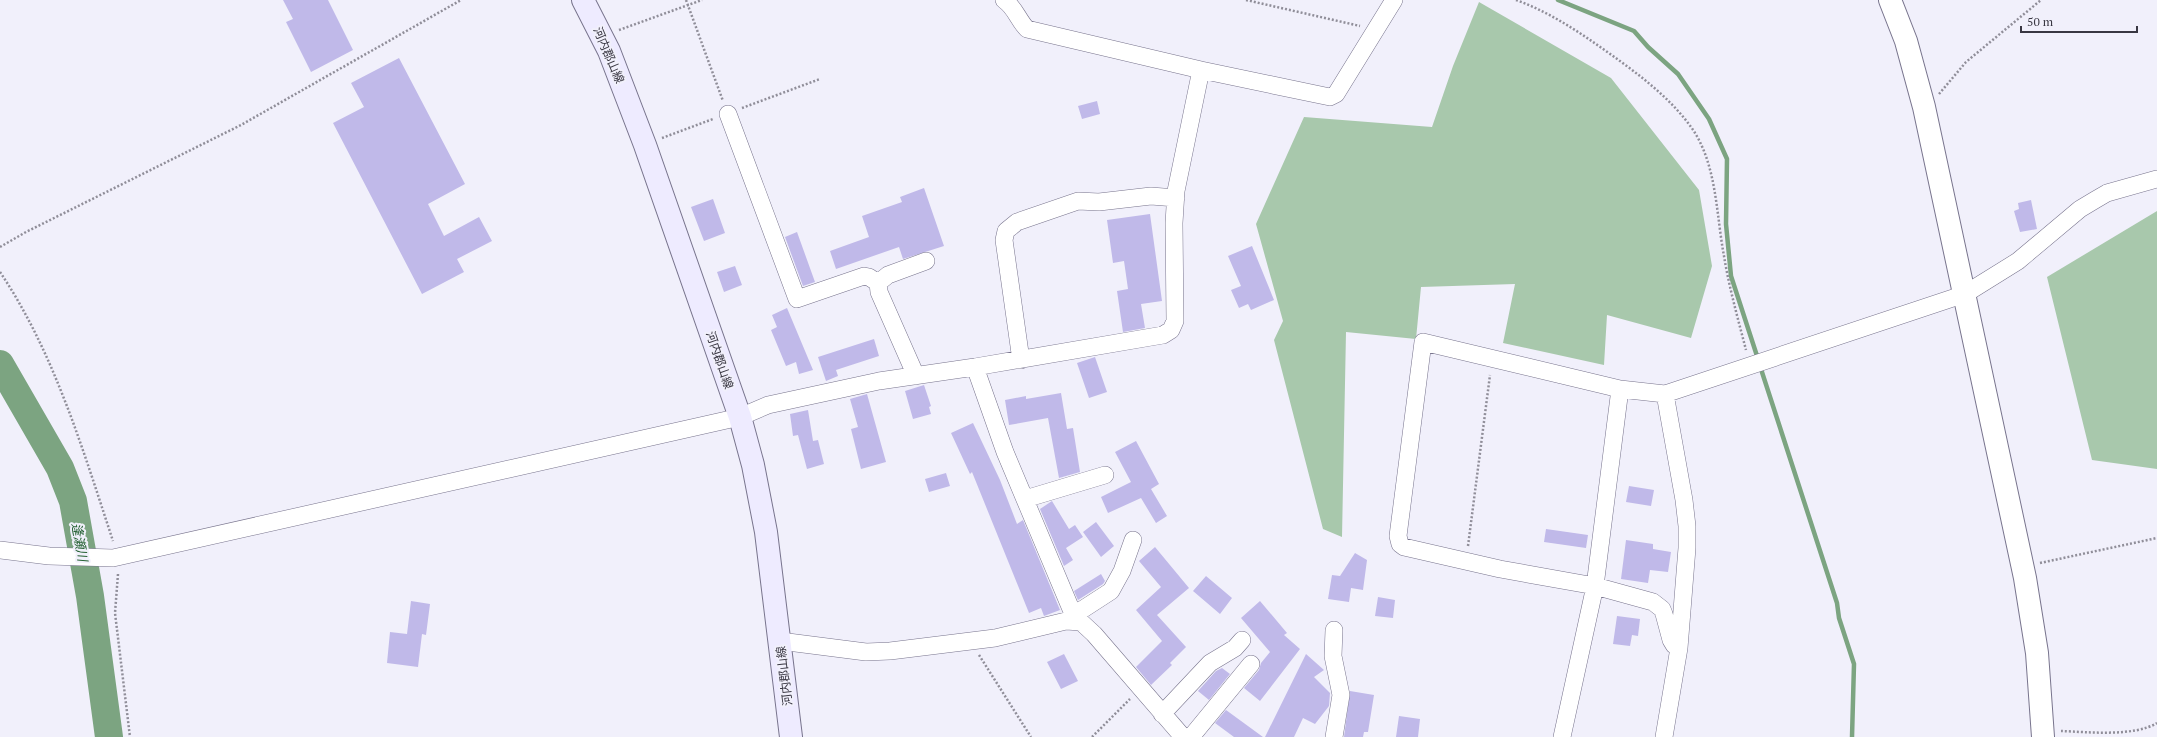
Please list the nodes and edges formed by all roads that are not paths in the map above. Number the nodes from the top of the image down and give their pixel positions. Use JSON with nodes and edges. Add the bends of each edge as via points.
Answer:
{"nodes":[{"id":1,"x":583,"y":0,"type":"edge"},
{"id":2,"x":1004,"y":0,"type":"edge"},
{"id":3,"x":1394,"y":0,"type":"edge"},
{"id":4,"x":1890,"y":0,"type":"edge"},
{"id":5,"x":1201,"y":70,"type":"junction"},
{"id":6,"x":728,"y":114,"type":"road end"},
{"id":7,"x":2157,"y":179,"type":"edge"},
{"id":8,"x":1176,"y":198,"type":"junction"},
{"id":9,"x":926,"y":261,"type":"dead end"},
{"id":10,"x":878,"y":284,"type":"junction"},
{"id":11,"x":1965,"y":294,"type":"junction"},
{"id":12,"x":1021,"y":360,"type":"junction"},
{"id":13,"x":975,"y":367,"type":"junction"},
{"id":14,"x":916,"y":376,"type":"junction"},
{"id":15,"x":1620,"y":389,"type":"junction"},
{"id":16,"x":1665,"y":394,"type":"junction"},
{"id":17,"x":740,"y":417,"type":"junction"},
{"id":18,"x":1105,"y":475,"type":"dead end"},
{"id":19,"x":1025,"y":499,"type":"junction"},
{"id":20,"x":1133,"y":540,"type":"dead end"},
{"id":21,"x":0,"y":550,"type":"edge"},
{"id":22,"x":1595,"y":586,"type":"junction"},
{"id":23,"x":1075,"y":618,"type":"junction"},
{"id":24,"x":1334,"y":630,"type":"dead end"},
{"id":25,"x":1242,"y":640,"type":"dead end"},
{"id":26,"x":780,"y":641,"type":"junction"},
{"id":27,"x":1678,"y":648,"type":"junction"},
{"id":28,"x":1251,"y":664,"type":"dead end"},
{"id":29,"x":1162,"y":714,"type":"junction"},
{"id":30,"x":2043,"y":734,"type":"edge"},
{"id":31,"x":791,"y":737,"type":"edge"},
{"id":32,"x":1183,"y":737,"type":"edge"},
{"id":33,"x":1192,"y":737,"type":"edge"},
{"id":34,"x":1334,"y":737,"type":"edge"},
{"id":35,"x":1562,"y":737,"type":"edge"},
{"id":36,"x":1664,"y":737,"type":"edge"}],
"edges":[{"from":1,"to":17,"type":"main road","name":"河内郡山線","via":[[602,36],[645,145]]},
{"from":2,"to":5,"type":"street","via":[[1014,8],[1019,21],[1027,29]]},
{"from":3,"to":5,"type":"street","via":[[1336,94],[1330,97]]},
{"from":4,"to":11,"type":"street","via":[[1906,41],[1924,107]]},
{"from":5,"to":8,"type":"street"},
{"from":6,"to":10,"type":"street","via":[[797,299],[864,276]]},
{"from":7,"to":11,"type":"street","via":[[2107,193],[2095,200],[2080,209],[2018,261]]},
{"from":8,"to":12,"type":"street","via":[[1175,321],[1171,330],[1163,335]]},
{"from":8,"to":12,"type":"street","via":[[1152,196],[1099,202],[1078,201],[1009,227],[1004,240]]},
{"from":9,"to":10,"type":"street","via":[[888,275]]},
{"from":10,"to":14,"type":"street","via":[[879,292]]},
{"from":11,"to":16,"type":"street"},
{"from":11,"to":30,"type":"street","via":[[2022,567],[2037,653]]},
{"from":12,"to":13,"type":"street"},
{"from":13,"to":14,"type":"street"},
{"from":13,"to":19,"type":"street","via":[[1005,452]]},
{"from":14,"to":17,"type":"street","via":[[879,381],[768,405]]},
{"from":15,"to":16,"type":"street"},
{"from":15,"to":22,"type":"street"},
{"from":15,"to":22,"type":"street","via":[[1423,342],[1398,541],[1404,547]]},
{"from":16,"to":27,"type":"street","via":[[1687,526],[1687,564]]},
{"from":17,"to":21,"type":"street","via":[[116,557],[49,556]]},
{"from":17,"to":26,"type":"main road","name":"河内郡山線","via":[[766,532]]},
{"from":18,"to":19,"type":"street"},
{"from":19,"to":23,"type":"street"},
{"from":20,"to":23,"type":"street","via":[[1122,572],[1111,591]]},
{"from":22,"to":27,"type":"street","via":[[1653,602],[1659,606],[1674,645]]},
{"from":22,"to":35,"type":"street"},
{"from":23,"to":26,"type":"street","via":[[973,642],[866,652]]},
{"from":23,"to":29,"type":"street","via":[[1089,629]]},
{"from":24,"to":34,"type":"street","via":[[1332,656],[1341,695]]},
{"from":25,"to":29,"type":"street","via":[[1236,648],[1210,663]]},
{"from":26,"to":31,"type":"main road","name":"河内郡山線"},
{"from":27,"to":36,"type":"street"},
{"from":28,"to":33,"type":"street"},
{"from":29,"to":32,"type":"street"}]}
